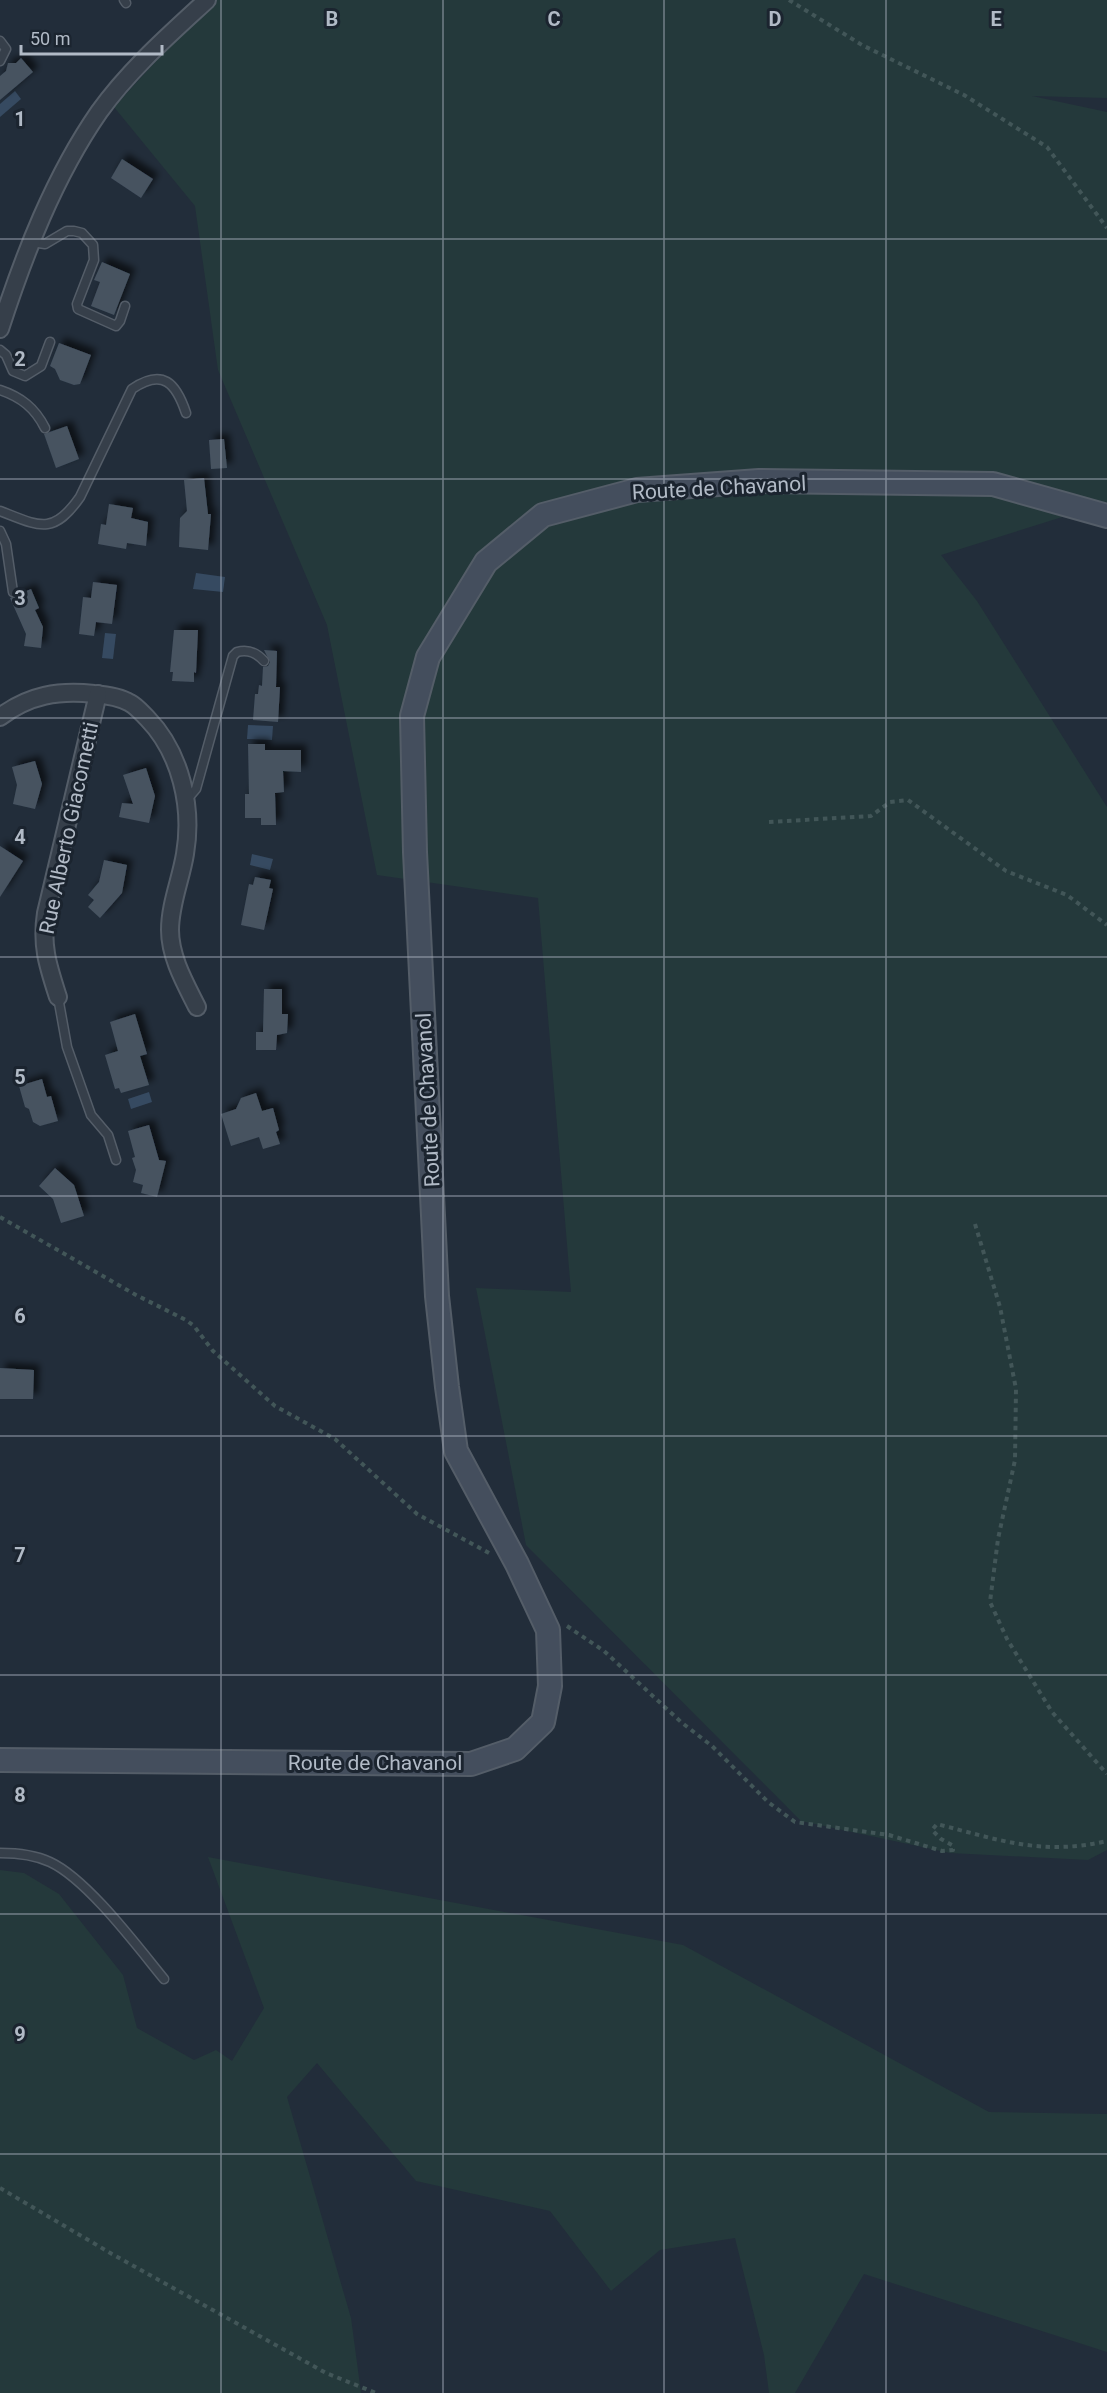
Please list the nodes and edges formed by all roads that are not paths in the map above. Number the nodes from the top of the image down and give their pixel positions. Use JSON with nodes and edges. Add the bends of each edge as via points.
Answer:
{"nodes":[{"id":1,"x":207,"y":0,"type":"edge"},
{"id":2,"x":0,"y":40,"type":"edge"},
{"id":3,"x":0,"y":61,"type":"edge"},
{"id":4,"x":32,"y":242,"type":"junction"},
{"id":5,"x":125,"y":306,"type":"dead end"},
{"id":6,"x":0,"y":329,"type":"edge"},
{"id":7,"x":50,"y":342,"type":"dead end"},
{"id":8,"x":0,"y":350,"type":"edge"},
{"id":9,"x":0,"y":390,"type":"edge"},
{"id":10,"x":186,"y":413,"type":"dead end"},
{"id":11,"x":45,"y":428,"type":"dead end"},
{"id":12,"x":0,"y":511,"type":"edge"},
{"id":13,"x":1107,"y":516,"type":"edge"},
{"id":14,"x":0,"y":531,"type":"edge"},
{"id":15,"x":13,"y":592,"type":"dead end"},
{"id":16,"x":264,"y":661,"type":"dead end"},
{"id":17,"x":98,"y":694,"type":"junction"},
{"id":18,"x":0,"y":717,"type":"edge"},
{"id":19,"x":185,"y":797,"type":"junction"},
{"id":20,"x":58,"y":997,"type":"joint"},
{"id":21,"x":197,"y":1007,"type":"dead end"},
{"id":22,"x":116,"y":1160,"type":"dead end"},
{"id":23,"x":0,"y":1760,"type":"edge"},
{"id":24,"x":0,"y":1853,"type":"edge"},
{"id":25,"x":164,"y":1979,"type":"dead end"}],
"edges":[{"from":1,"to":4,"type":"street","via":[[135,68],[99,112],[76,149]]},
{"from":2,"to":3,"type":"lane","via":[[6,49]]},
{"from":4,"to":5,"type":"lane","via":[[45,244],[68,231],[82,233],[93,245],[94,255],[78,309],[116,326]]},
{"from":4,"to":6,"type":"street"},
{"from":7,"to":8,"type":"lane","via":[[41,366],[25,376],[13,371]]},
{"from":9,"to":11,"type":"lane","via":[[22,399]]},
{"from":10,"to":12,"type":"lane","via":[[168,382],[144,381],[132,389],[70,511],[46,526]]},
{"from":13,"to":23,"type":"street","name":"Route de Chavanol","via":[[993,484],[759,481],[637,490],[543,515],[486,562],[428,657],[412,716],[415,852],[437,1296],[456,1451],[548,1630],[550,1686],[543,1722],[515,1749],[471,1764]]},
{"from":14,"to":15,"type":"lane","via":[[6,544]]},
{"from":16,"to":19,"type":"lane","via":[[248,651],[233,656],[196,789]]},
{"from":17,"to":18,"type":"street","via":[[51,693]]},
{"from":17,"to":19,"type":"street","via":[[130,703],[154,725],[176,764]]},
{"from":17,"to":20,"type":"street","name":"Rue Alberto Giacometti","via":[[43,935],[44,954]]},
{"from":19,"to":21,"type":"street","via":[[188,828],[170,931],[174,954]]},
{"from":20,"to":22,"type":"lane","via":[[67,1047],[91,1116],[108,1135]]},
{"from":24,"to":25,"type":"lane","via":[[34,1857],[65,1870]]}]}
